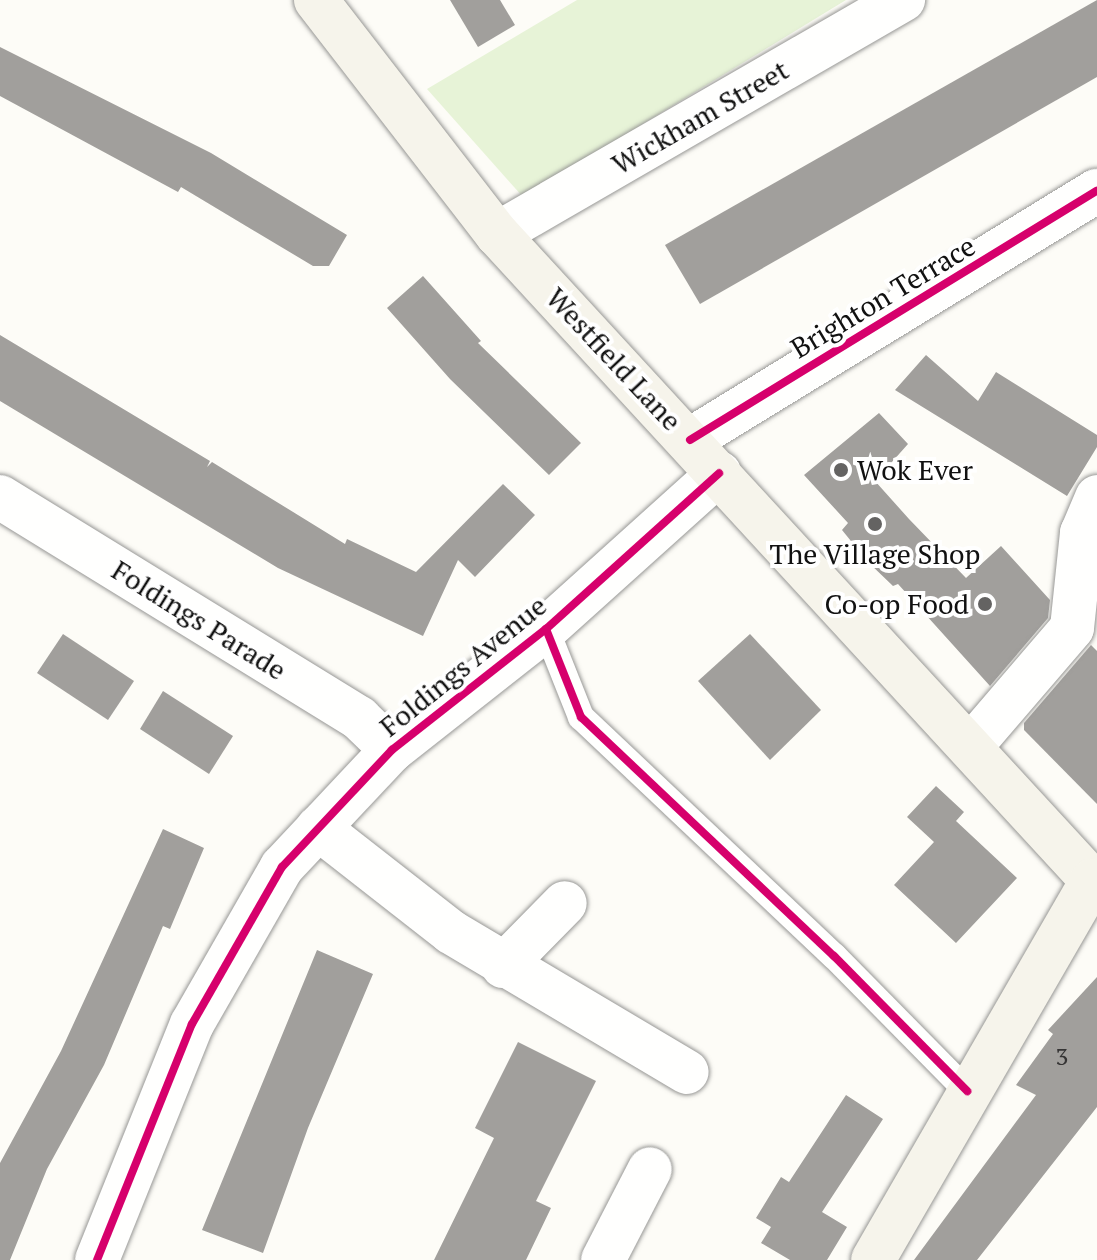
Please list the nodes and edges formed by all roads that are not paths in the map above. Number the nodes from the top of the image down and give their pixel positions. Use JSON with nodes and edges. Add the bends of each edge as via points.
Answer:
{"nodes":[{"id":1,"x":316,"y":0,"type":"edge"},
{"id":2,"x":903,"y":0,"type":"edge"},
{"id":3,"x":1097,"y":191,"type":"edge"},
{"id":4,"x":497,"y":234,"type":"junction"},
{"id":5,"x":690,"y":440,"type":"junction"},
{"id":6,"x":719,"y":473,"type":"junction"},
{"id":7,"x":0,"y":497,"type":"edge"},
{"id":8,"x":1097,"y":497,"type":"edge"},
{"id":9,"x":546,"y":629,"type":"junction"},
{"id":10,"x":971,"y":746,"type":"junction"},
{"id":11,"x":392,"y":750,"type":"junction"},
{"id":12,"x":318,"y":828,"type":"junction"},
{"id":13,"x":1095,"y":880,"type":"edge"},
{"id":14,"x":565,"y":903,"type":"dead end"},
{"id":15,"x":503,"y":966,"type":"junction"},
{"id":16,"x":687,"y":1072,"type":"dead end"},
{"id":17,"x":967,"y":1091,"type":"junction"},
{"id":18,"x":650,"y":1169,"type":"dead end"},
{"id":19,"x":887,"y":1254,"type":"edge"},
{"id":20,"x":97,"y":1260,"type":"edge"},
{"id":21,"x":603,"y":1260,"type":"edge"}],
"edges":[{"from":1,"to":4,"type":"main road","name":"Westfield Lane"},
{"from":2,"to":4,"type":"street","name":"Wickham Street"},
{"from":3,"to":5,"type":"street","name":"Brighton Terrace"},
{"from":4,"to":5,"type":"main road","name":"Westfield Lane"},
{"from":5,"to":6,"type":"main road","name":"Westfield Lane"},
{"from":6,"to":9,"type":"street","name":"Foldings Avenue"},
{"from":6,"to":10,"type":"main road","name":"Westfield Lane"},
{"from":7,"to":11,"type":"street","name":"Foldings Parade","via":[[359,718]]},
{"from":8,"to":10,"type":"street","via":[[1082,533],[1072,628]]},
{"from":9,"to":11,"type":"street","name":"Foldings Avenue"},
{"from":9,"to":17,"type":"lane","via":[[581,717],[834,956]]},
{"from":10,"to":13,"type":"main road","name":"Westfield Lane"},
{"from":11,"to":12,"type":"street","name":"Foldings Avenue"},
{"from":12,"to":15,"type":"street"},
{"from":12,"to":20,"type":"street","name":"Foldings Avenue","via":[[282,867],[192,1024]]},
{"from":13,"to":17,"type":"main road"},
{"from":14,"to":15,"type":"street"},
{"from":15,"to":16,"type":"street"},
{"from":17,"to":19,"type":"main road"},
{"from":18,"to":21,"type":"street"}]}
